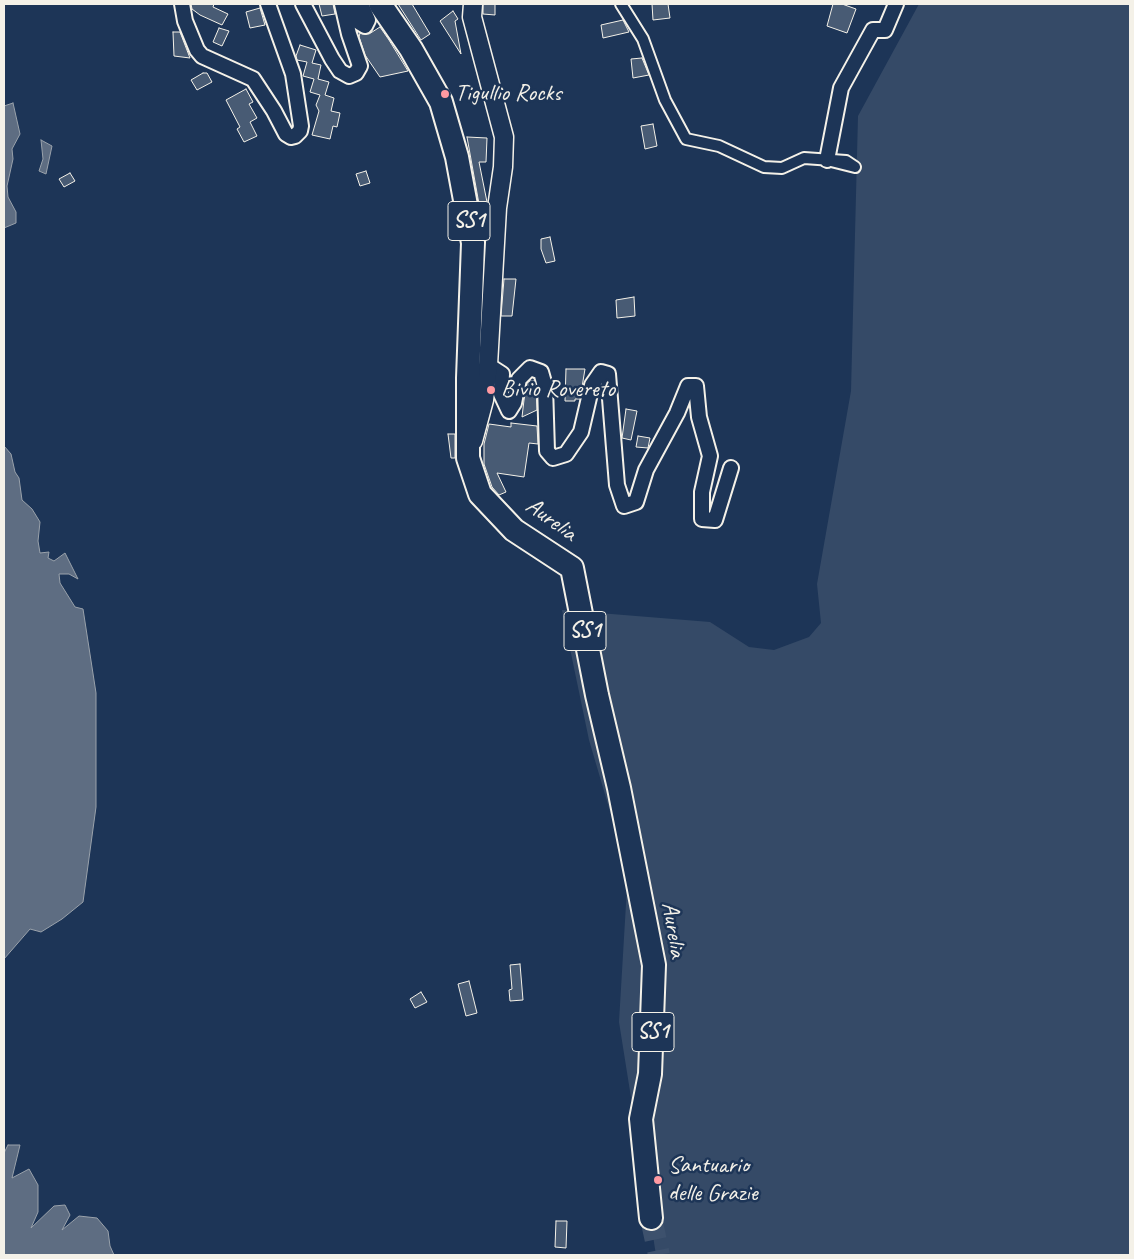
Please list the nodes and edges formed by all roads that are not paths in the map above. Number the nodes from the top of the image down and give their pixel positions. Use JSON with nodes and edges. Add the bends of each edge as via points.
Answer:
{"nodes":[{"id":1,"x":182,"y":4,"type":"edge"},
{"id":2,"x":268,"y":4,"type":"edge"},
{"id":3,"x":303,"y":4,"type":"edge"},
{"id":4,"x":342,"y":4,"type":"edge"},
{"id":5,"x":351,"y":4,"type":"edge"},
{"id":6,"x":361,"y":4,"type":"edge"},
{"id":7,"x":380,"y":4,"type":"edge"},
{"id":8,"x":473,"y":4,"type":"edge"},
{"id":9,"x":621,"y":4,"type":"edge"},
{"id":10,"x":896,"y":4,"type":"edge"},
{"id":11,"x":827,"y":160,"type":"joint"},
{"id":12,"x":488,"y":365,"type":"junction"},
{"id":13,"x":468,"y":458,"type":"junction"},
{"id":14,"x":731,"y":468,"type":"dead end"},
{"id":15,"x":651,"y":1218,"type":"tunnel mouth"}],
"edges":[{"from":1,"to":2,"type":"street","via":[[197,50],[202,56],[253,79],[286,134],[291,137],[300,131],[301,126],[293,74]]},
{"from":3,"to":4,"type":"street","via":[[332,59],[340,71],[349,76],[360,66]]},
{"from":5,"to":6,"type":"street","via":[[360,23],[365,26],[368,20]]},
{"from":7,"to":13,"type":"main road","name":"Aurelia","number":"SS1","via":[[412,49],[441,102],[473,243]]},
{"from":8,"to":12,"type":"street","via":[[472,17],[504,136],[496,208]]},
{"from":9,"to":11,"type":"street","via":[[643,39],[665,100],[686,139],[719,146],[764,167],[782,168],[804,158]]},
{"from":10,"to":11,"type":"street","via":[[885,30],[873,30],[841,88]]},
{"from":12,"to":13,"type":"street","via":[[484,400]]},
{"from":12,"to":14,"type":"street","via":[[502,374],[501,394],[509,411],[514,404],[518,379],[530,368],[541,372],[545,386],[548,451],[553,458],[566,454],[580,432],[592,385],[601,372],[608,374],[617,485],[624,506],[636,502],[646,470],[688,386],[696,386],[699,416],[710,456],[702,492],[702,519],[715,520]]},
{"from":13,"to":15,"type":"main road","name":"Aurelia","number":"SS1","via":[[480,494],[514,530],[572,568],[597,695],[620,788],[654,965],[650,1074],[640,1119]]}]}
